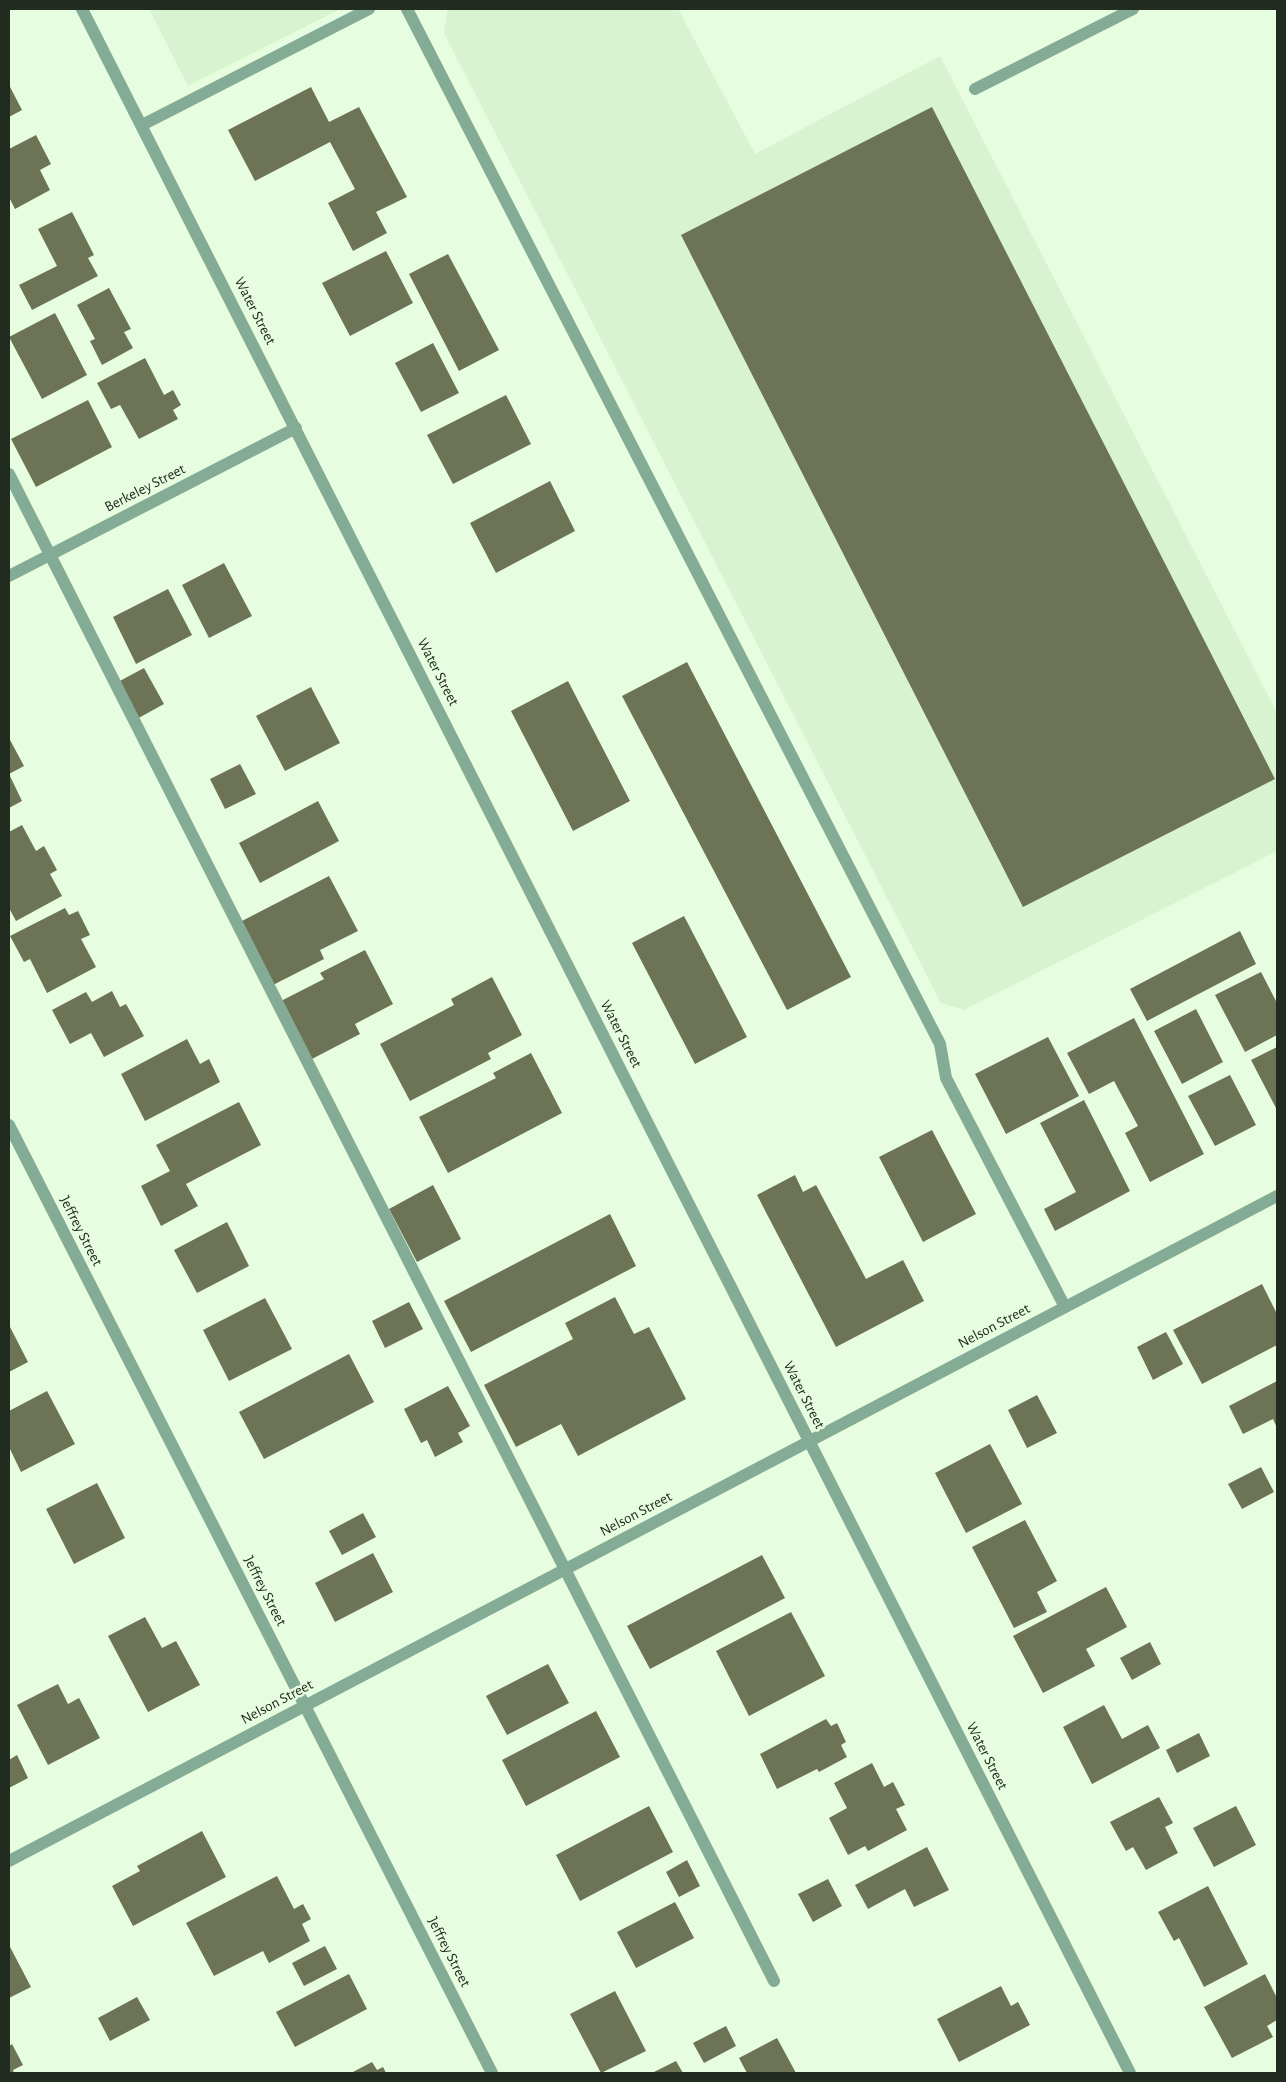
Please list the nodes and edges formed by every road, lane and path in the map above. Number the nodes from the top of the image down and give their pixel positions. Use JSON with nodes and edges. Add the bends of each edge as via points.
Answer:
{"nodes":[{"id":1,"x":82,"y":9,"type":"edge"},
{"id":2,"x":369,"y":9,"type":"edge"},
{"id":3,"x":407,"y":9,"type":"edge"},
{"id":4,"x":1133,"y":9,"type":"edge"},
{"id":5,"x":975,"y":89,"type":"dead end"},
{"id":6,"x":142,"y":125,"type":"junction"},
{"id":7,"x":296,"y":428,"type":"junction"},
{"id":8,"x":9,"y":474,"type":"edge"},
{"id":9,"x":49,"y":555,"type":"junction"},
{"id":10,"x":9,"y":576,"type":"edge"},
{"id":11,"x":9,"y":1125,"type":"edge"},
{"id":12,"x":1277,"y":1196,"type":"edge"},
{"id":13,"x":1065,"y":1307,"type":"junction"},
{"id":14,"x":809,"y":1442,"type":"junction"},
{"id":15,"x":565,"y":1570,"type":"junction"},
{"id":16,"x":305,"y":1706,"type":"junction"},
{"id":17,"x":9,"y":1861,"type":"edge"},
{"id":18,"x":774,"y":1981,"type":"dead end"},
{"id":19,"x":492,"y":2073,"type":"edge"},
{"id":20,"x":1130,"y":2073,"type":"edge"}],
"edges":[{"from":1,"to":6,"type":"street","name":"Water Street"},
{"from":2,"to":6,"type":"street"},
{"from":3,"to":13,"type":"street","via":[[940,1044],[946,1078]]},
{"from":4,"to":5,"type":"street"},
{"from":6,"to":7,"type":"street","name":"Water Street"},
{"from":7,"to":9,"type":"street","name":"Berkeley Street"},
{"from":7,"to":14,"type":"street","name":"Water Street"},
{"from":8,"to":9,"type":"street"},
{"from":9,"to":10,"type":"street","name":"Berkeley Street"},
{"from":9,"to":15,"type":"street"},
{"from":11,"to":16,"type":"street","name":"Jeffrey Street"},
{"from":12,"to":13,"type":"street","name":"Nelson Street"},
{"from":13,"to":14,"type":"street","name":"Nelson Street"},
{"from":14,"to":15,"type":"street","name":"Nelson Street"},
{"from":14,"to":20,"type":"street","name":"Water Street"},
{"from":15,"to":16,"type":"street","name":"Nelson Street"},
{"from":15,"to":18,"type":"street"},
{"from":16,"to":17,"type":"street","name":"Nelson Street"},
{"from":16,"to":19,"type":"street","name":"Jeffrey Street"}]}
